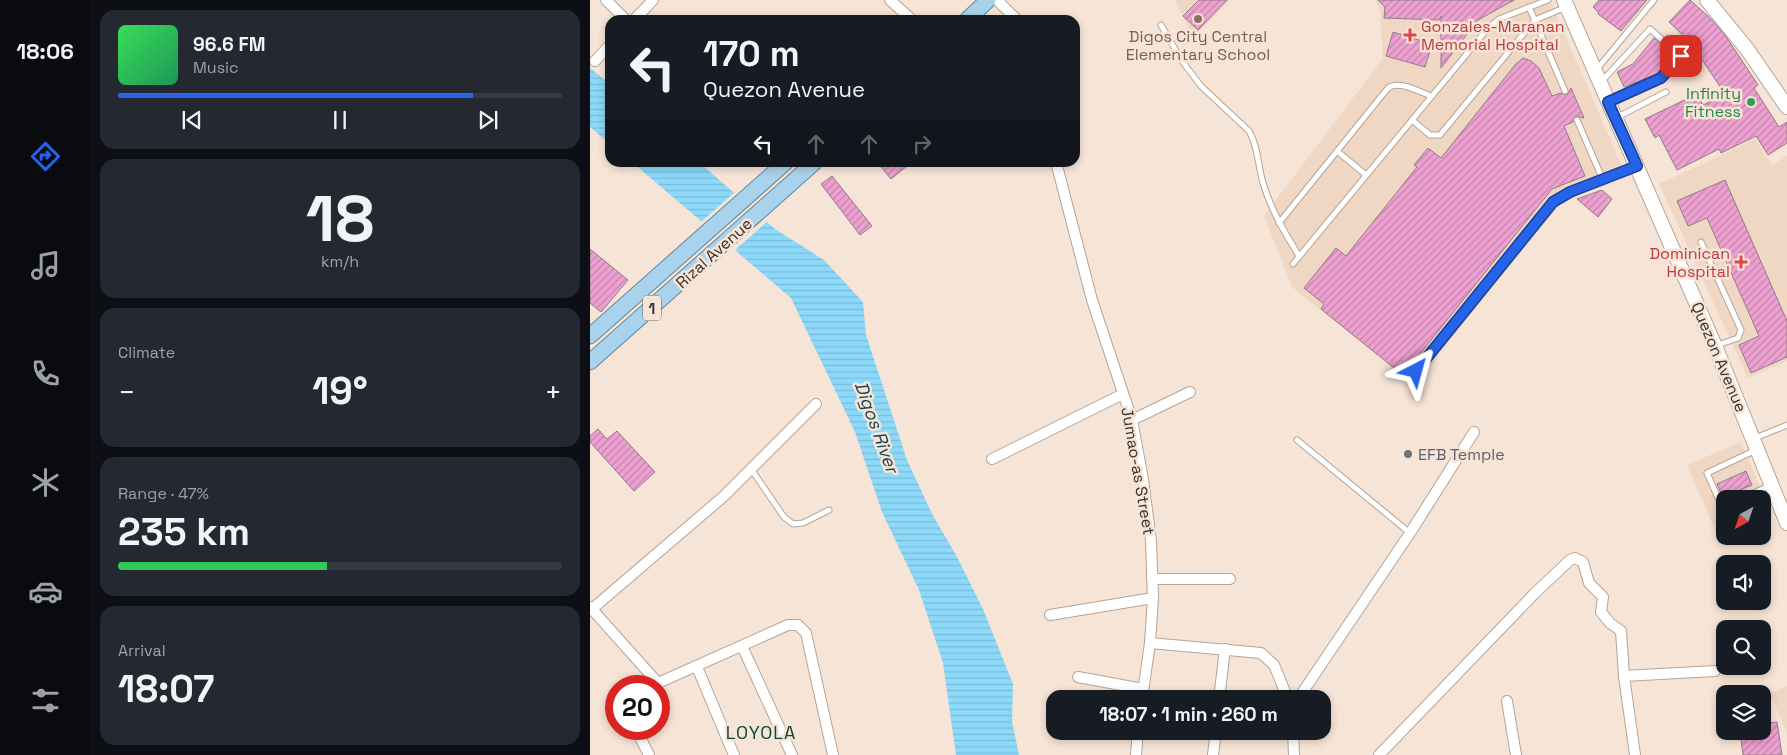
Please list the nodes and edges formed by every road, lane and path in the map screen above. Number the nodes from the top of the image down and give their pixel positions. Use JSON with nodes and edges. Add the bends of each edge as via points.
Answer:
{"nodes":[{"id":1,"x":606,"y":0,"type":"edge"},
{"id":2,"x":653,"y":0,"type":"edge"},
{"id":3,"x":890,"y":0,"type":"edge"},
{"id":4,"x":988,"y":0,"type":"edge"},
{"id":5,"x":997,"y":0,"type":"edge"},
{"id":6,"x":1548,"y":0,"type":"edge"},
{"id":7,"x":1654,"y":0,"type":"edge"},
{"id":8,"x":1707,"y":0,"type":"edge"},
{"id":9,"x":1566,"y":4,"type":"edge"},
{"id":10,"x":1529,"y":7,"type":"junction"},
{"id":11,"x":621,"y":15,"type":"edge"},
{"id":12,"x":639,"y":15,"type":"edge"},
{"id":13,"x":906,"y":15,"type":"edge"},
{"id":14,"x":972,"y":15,"type":"edge"},
{"id":15,"x":1012,"y":15,"type":"edge"},
{"id":16,"x":1534,"y":20,"type":"junction"},
{"id":17,"x":1161,"y":25,"type":"dead end"},
{"id":18,"x":605,"y":50,"type":"edge"},
{"id":19,"x":595,"y":61,"type":"dead end"},
{"id":20,"x":1598,"y":77,"type":"junction"},
{"id":21,"x":1565,"y":91,"type":"dead end"},
{"id":22,"x":1666,"y":92,"type":"dead end"},
{"id":23,"x":1431,"y":96,"type":"junction"},
{"id":24,"x":1608,"y":102,"type":"junction"},
{"id":25,"x":1787,"y":107,"type":"edge"},
{"id":26,"x":1616,"y":118,"type":"junction"},
{"id":27,"x":1412,"y":120,"type":"junction"},
{"id":28,"x":1577,"y":120,"type":"dead end"},
{"id":29,"x":1337,"y":151,"type":"junction"},
{"id":30,"x":1637,"y":166,"type":"junction"},
{"id":31,"x":780,"y":167,"type":"edge"},
{"id":32,"x":809,"y":167,"type":"edge"},
{"id":33,"x":1057,"y":167,"type":"edge"},
{"id":34,"x":1366,"y":175,"type":"junction"},
{"id":35,"x":1602,"y":180,"type":"junction"},
{"id":36,"x":727,"y":215,"type":"junction"},
{"id":37,"x":1279,"y":223,"type":"junction"},
{"id":38,"x":740,"y":230,"type":"junction"},
{"id":39,"x":1701,"y":242,"type":"dead end"},
{"id":40,"x":1299,"y":256,"type":"junction"},
{"id":41,"x":1293,"y":264,"type":"dead end"},
{"id":42,"x":590,"y":336,"type":"edge"},
{"id":43,"x":1715,"y":346,"type":"junction"},
{"id":44,"x":590,"y":362,"type":"edge"},
{"id":45,"x":1416,"y":371,"type":"dead end"},
{"id":46,"x":1190,"y":392,"type":"dead end"},
{"id":47,"x":1123,"y":394,"type":"junction"},
{"id":48,"x":816,"y":404,"type":"dead end"},
{"id":49,"x":1132,"y":420,"type":"junction"},
{"id":50,"x":1787,"y":425,"type":"edge"},
{"id":51,"x":1474,"y":432,"type":"dead end"},
{"id":52,"x":1297,"y":440,"type":"dead end"},
{"id":53,"x":1755,"y":444,"type":"junction"},
{"id":54,"x":992,"y":459,"type":"dead end"},
{"id":55,"x":751,"y":469,"type":"junction"},
{"id":56,"x":1772,"y":485,"type":"junction"},
{"id":57,"x":1761,"y":490,"type":"edge"},
{"id":58,"x":1716,"y":494,"type":"edge"},
{"id":59,"x":829,"y":510,"type":"dead end"},
{"id":60,"x":1787,"y":523,"type":"edge"},
{"id":61,"x":1410,"y":533,"type":"junction"},
{"id":62,"x":1152,"y":579,"type":"junction"},
{"id":63,"x":1230,"y":579,"type":"dead end"},
{"id":64,"x":1153,"y":598,"type":"junction"},
{"id":65,"x":591,"y":608,"type":"edge"},
{"id":66,"x":1050,"y":614,"type":"dead end"},
{"id":67,"x":1150,"y":643,"type":"junction"},
{"id":68,"x":742,"y":646,"type":"junction"},
{"id":69,"x":1224,"y":649,"type":"junction"},
{"id":70,"x":696,"y":667,"type":"junction"},
{"id":71,"x":1715,"y":671,"type":"dead end"},
{"id":72,"x":649,"y":675,"type":"edge"},
{"id":73,"x":1624,"y":676,"type":"junction"},
{"id":74,"x":1078,"y":677,"type":"dead end"},
{"id":75,"x":670,"y":678,"type":"edge"},
{"id":76,"x":1127,"y":690,"type":"edge"},
{"id":77,"x":1143,"y":690,"type":"edge"},
{"id":78,"x":1220,"y":690,"type":"edge"},
{"id":79,"x":1285,"y":690,"type":"edge"},
{"id":80,"x":1304,"y":690,"type":"edge"},
{"id":81,"x":1507,"y":702,"type":"dead end"},
{"id":82,"x":642,"y":740,"type":"edge"},
{"id":83,"x":1137,"y":740,"type":"edge"},
{"id":84,"x":1215,"y":740,"type":"edge"},
{"id":85,"x":1293,"y":740,"type":"edge"},
{"id":86,"x":650,"y":755,"type":"edge"},
{"id":87,"x":734,"y":755,"type":"edge"},
{"id":88,"x":792,"y":755,"type":"edge"},
{"id":89,"x":833,"y":755,"type":"edge"},
{"id":90,"x":1136,"y":755,"type":"edge"},
{"id":91,"x":1213,"y":755,"type":"edge"},
{"id":92,"x":1294,"y":755,"type":"edge"},
{"id":93,"x":1379,"y":755,"type":"edge"},
{"id":94,"x":1516,"y":755,"type":"edge"},
{"id":95,"x":1636,"y":755,"type":"edge"}],
"edges":[{"from":1,"to":11,"type":"street"},
{"from":2,"to":12,"type":"street"},
{"from":3,"to":13,"type":"street"},
{"from":4,"to":14,"type":"main road"},
{"from":5,"to":15,"type":"street"},
{"from":6,"to":10,"type":"lane"},
{"from":7,"to":20,"type":"lane"},
{"from":8,"to":25,"type":"main road","via":[[1748,50]]},
{"from":9,"to":16,"type":"lane"},
{"from":9,"to":20,"type":"main road","name":"Quezon Avenue"},
{"from":10,"to":16,"type":"lane"},
{"from":10,"to":23,"type":"lane","via":[[1492,24]]},
{"from":16,"to":21,"type":"lane"},
{"from":16,"to":27,"type":"lane","via":[[1440,135],[1430,134]]},
{"from":17,"to":37,"type":"lane","via":[[1201,86],[1250,131],[1262,183]]},
{"from":18,"to":19,"type":"street"},
{"from":20,"to":24,"type":"main road","name":"Quezon Avenue"},
{"from":20,"to":24,"type":"lane","via":[[1650,29],[1681,56],[1661,78]]},
{"from":22,"to":26,"type":"lane"},
{"from":23,"to":27,"type":"lane"},
{"from":23,"to":29,"type":"lane","via":[[1392,86]]},
{"from":24,"to":26,"type":"main road","name":"Quezon Avenue"},
{"from":26,"to":30,"type":"main road","name":"Quezon Avenue"},
{"from":27,"to":34,"type":"lane"},
{"from":28,"to":35,"type":"lane"},
{"from":29,"to":34,"type":"lane"},
{"from":29,"to":37,"type":"lane"},
{"from":30,"to":35,"type":"lane"},
{"from":30,"to":43,"type":"main road","name":"Quezon Avenue"},
{"from":31,"to":36,"type":"main road","name":"Rizal Avenue","number":"1"},
{"from":32,"to":38,"type":"main road","name":"Rizal Avenue","number":"1"},
{"from":33,"to":47,"type":"street","name":"Jumao-as Street","via":[[1092,300]]},
{"from":34,"to":40,"type":"lane"},
{"from":35,"to":45,"type":"lane","via":[[1553,202]]},
{"from":36,"to":38,"type":"main road"},
{"from":36,"to":42,"type":"main road","name":"Rizal Avenue","number":"1"},
{"from":37,"to":40,"type":"lane"},
{"from":38,"to":44,"type":"main road","name":"Rizal Avenue","number":"1"},
{"from":39,"to":43,"type":"lane","via":[[1741,330],[1739,337]]},
{"from":40,"to":41,"type":"lane"},
{"from":43,"to":53,"type":"main road","name":"Quezon Avenue"},
{"from":46,"to":49,"type":"street"},
{"from":47,"to":49,"type":"street","name":"Jumao-as Street"},
{"from":47,"to":54,"type":"street"},
{"from":48,"to":55,"type":"street"},
{"from":49,"to":62,"type":"street","name":"Jumao-as Street","via":[[1148,507]]},
{"from":50,"to":53,"type":"lane"},
{"from":51,"to":61,"type":"street"},
{"from":52,"to":61,"type":"lane"},
{"from":53,"to":56,"type":"main road","name":"Quezon Avenue"},
{"from":53,"to":58,"type":"lane","via":[[1707,473]]},
{"from":55,"to":59,"type":"lane","via":[[784,517],[793,524],[803,523]]},
{"from":55,"to":65,"type":"street","via":[[724,496]]},
{"from":56,"to":57,"type":"lane"},
{"from":56,"to":60,"type":"main road","name":"Quezon Avenue"},
{"from":61,"to":80,"type":"street"},
{"from":62,"to":63,"type":"street"},
{"from":62,"to":64,"type":"street","name":"Jumao-as Street"},
{"from":64,"to":66,"type":"street"},
{"from":64,"to":67,"type":"street","name":"Jumao-as Street"},
{"from":65,"to":72,"type":"street"},
{"from":67,"to":69,"type":"street"},
{"from":67,"to":77,"type":"street","name":"Jumao-as Street"},
{"from":68,"to":70,"type":"street"},
{"from":68,"to":88,"type":"street"},
{"from":68,"to":89,"type":"street","via":[[788,625],[796,624],[804,629]]},
{"from":69,"to":78,"type":"street"},
{"from":69,"to":79,"type":"street","via":[[1255,651],[1265,655],[1278,671]]},
{"from":70,"to":75,"type":"street"},
{"from":70,"to":87,"type":"street"},
{"from":71,"to":73,"type":"street"},
{"from":73,"to":93,"type":"street","via":[[1621,631],[1601,612],[1603,597],[1589,583],[1584,562],[1572,559],[1535,593]]},
{"from":73,"to":95,"type":"street"},
{"from":74,"to":76,"type":"street"},
{"from":81,"to":94,"type":"street"},
{"from":82,"to":86,"type":"street"},
{"from":83,"to":90,"type":"street"},
{"from":84,"to":91,"type":"street"},
{"from":85,"to":92,"type":"street"}]}
